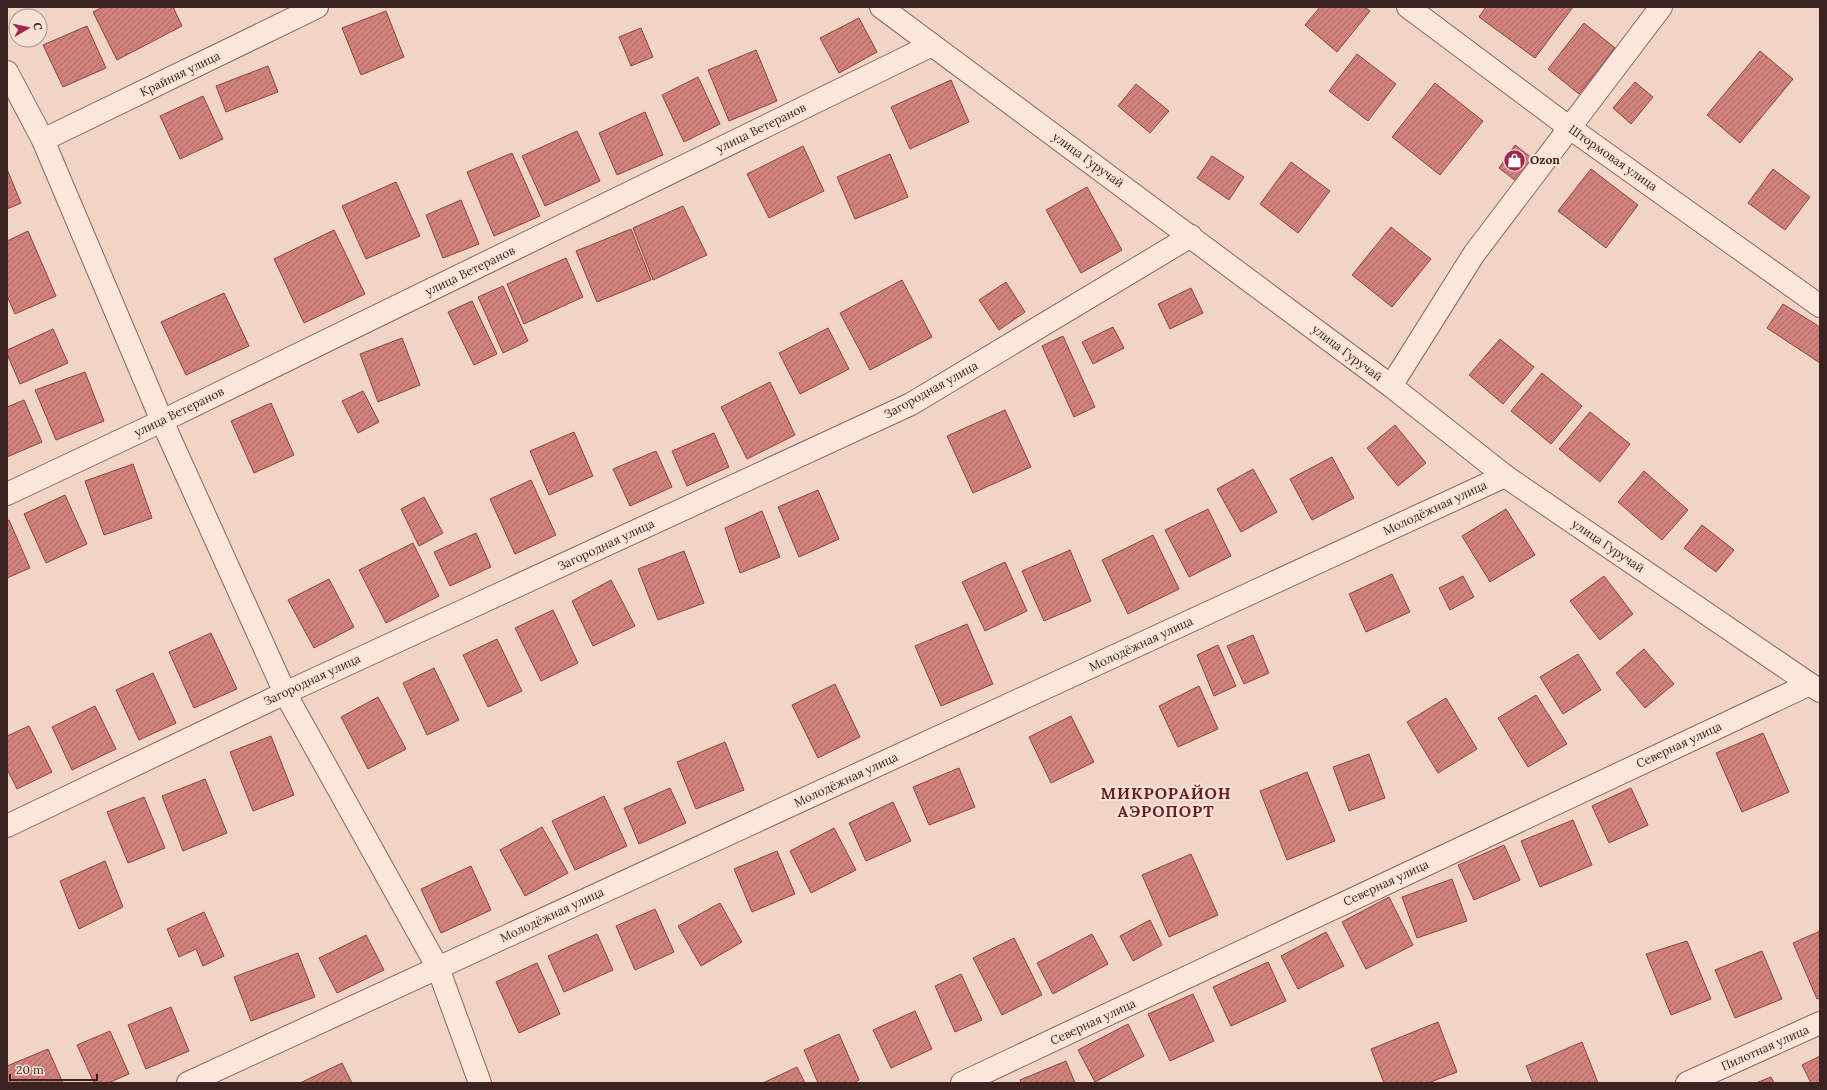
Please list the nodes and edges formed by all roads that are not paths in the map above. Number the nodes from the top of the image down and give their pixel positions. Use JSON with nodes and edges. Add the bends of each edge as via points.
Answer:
{"nodes":[{"id":1,"x":317,"y":7,"type":"edge"},
{"id":2,"x":881,"y":7,"type":"edge"},
{"id":3,"x":1408,"y":7,"type":"edge"},
{"id":4,"x":1661,"y":7,"type":"edge"},
{"id":5,"x":932,"y":45,"type":"junction"},
{"id":6,"x":7,"y":72,"type":"edge"},
{"id":7,"x":1570,"y":128,"type":"junction"},
{"id":8,"x":43,"y":140,"type":"junction"},
{"id":9,"x":1191,"y":236,"type":"junction"},
{"id":10,"x":1820,"y":306,"type":"edge"},
{"id":11,"x":1391,"y":386,"type":"junction"},
{"id":12,"x":162,"y":421,"type":"junction"},
{"id":13,"x":1505,"y":476,"type":"junction"},
{"id":14,"x":7,"y":494,"type":"edge"},
{"id":15,"x":1815,"y":688,"type":"edge"},
{"id":16,"x":285,"y":693,"type":"junction"},
{"id":17,"x":7,"y":826,"type":"edge"},
{"id":18,"x":438,"y":968,"type":"junction"},
{"id":19,"x":1820,"y":1023,"type":"edge"},
{"id":20,"x":188,"y":1083,"type":"edge"},
{"id":21,"x":480,"y":1083,"type":"edge"},
{"id":22,"x":962,"y":1083,"type":"edge"},
{"id":23,"x":1687,"y":1083,"type":"edge"}],
"edges":[{"from":1,"to":8,"type":"street","name":"Крайняя улица"},
{"from":2,"to":5,"type":"street","name":"улица Гуручай"},
{"from":3,"to":7,"type":"street","name":"Штормовая улица"},
{"from":4,"to":7,"type":"street"},
{"from":5,"to":9,"type":"street","name":"улица Гуручай"},
{"from":5,"to":12,"type":"street","name":"улица Ветеранов"},
{"from":6,"to":8,"type":"street"},
{"from":7,"to":10,"type":"street","name":"Штормовая улица"},
{"from":7,"to":11,"type":"street","via":[[1474,254]]},
{"from":8,"to":12,"type":"street"},
{"from":9,"to":11,"type":"street","name":"улица Гуручай"},
{"from":9,"to":16,"type":"street","name":"Загородная улица","via":[[911,404]]},
{"from":11,"to":13,"type":"street","name":"улица Гуручай"},
{"from":12,"to":14,"type":"street","name":"улица Ветеранов"},
{"from":12,"to":16,"type":"street"},
{"from":13,"to":15,"type":"street","name":"улица Гуручай"},
{"from":13,"to":18,"type":"street","name":"Молодёжная улица"},
{"from":15,"to":22,"type":"street","name":"Северная улица"},
{"from":16,"to":17,"type":"street","name":"Загородная улица"},
{"from":16,"to":18,"type":"street"},
{"from":18,"to":20,"type":"street","name":"Молодёжная улица"},
{"from":18,"to":21,"type":"street"},
{"from":19,"to":23,"type":"street","name":"Пилотная улица"}]}
